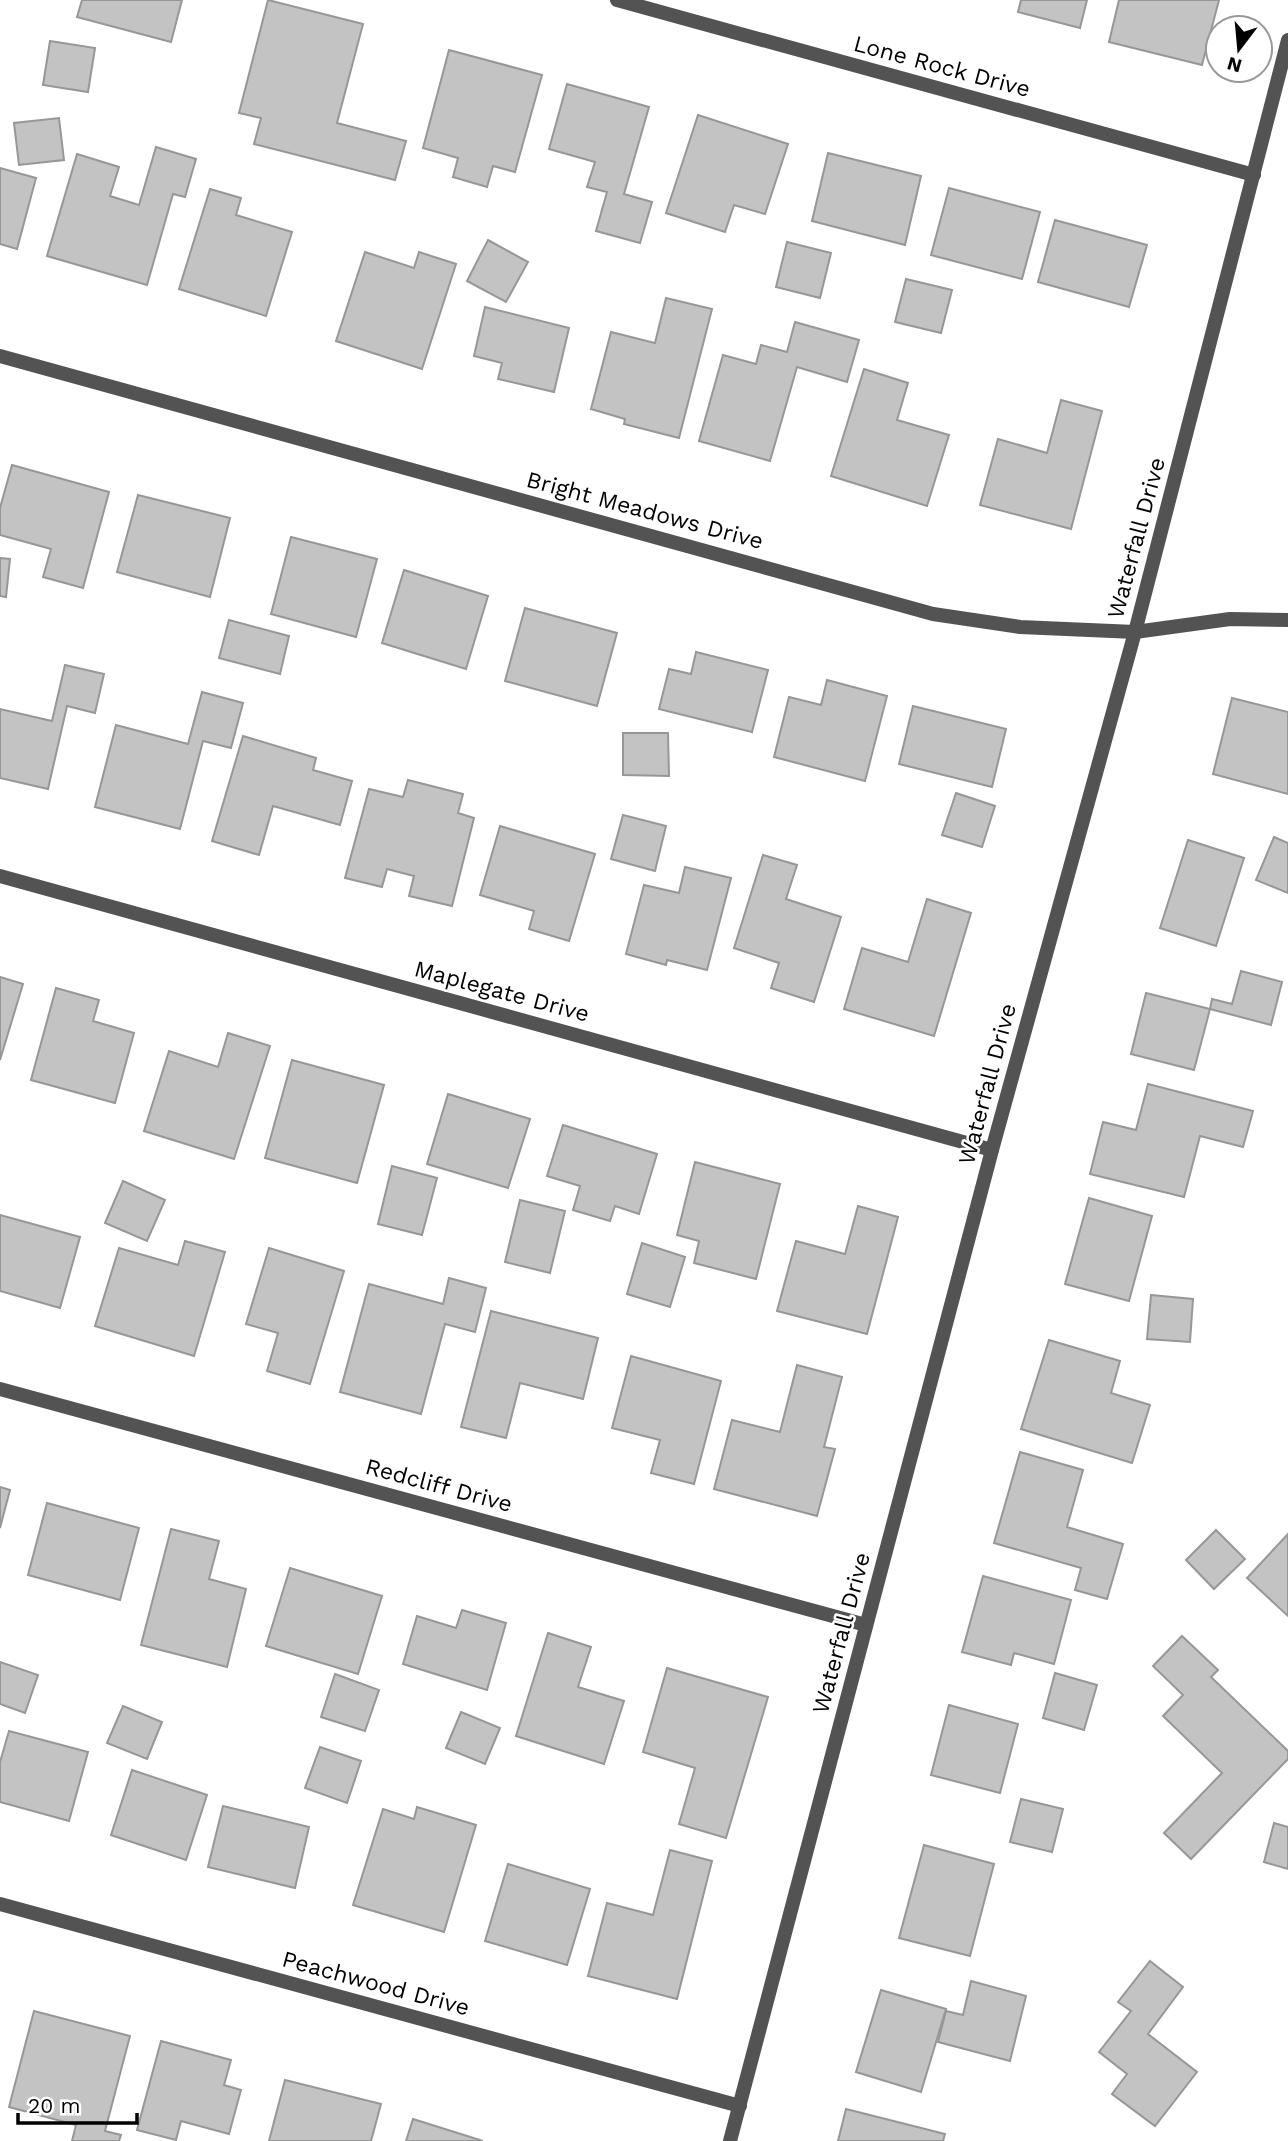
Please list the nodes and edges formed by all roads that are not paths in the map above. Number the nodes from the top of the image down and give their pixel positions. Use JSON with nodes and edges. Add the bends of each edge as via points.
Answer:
{"nodes":[{"id":1,"x":617,"y":0,"type":"edge"},
{"id":2,"x":1288,"y":40,"type":"edge"},
{"id":3,"x":1254,"y":175,"type":"junction"},
{"id":4,"x":0,"y":356,"type":"edge"},
{"id":5,"x":1288,"y":620,"type":"edge"},
{"id":6,"x":1135,"y":632,"type":"junction"},
{"id":7,"x":0,"y":876,"type":"edge"},
{"id":8,"x":992,"y":1150,"type":"junction"},
{"id":9,"x":0,"y":1389,"type":"edge"},
{"id":10,"x":866,"y":1625,"type":"junction"},
{"id":11,"x":0,"y":1904,"type":"edge"},
{"id":12,"x":740,"y":2106,"type":"junction"},
{"id":13,"x":730,"y":2141,"type":"edge"}],
"edges":[{"from":1,"to":3,"type":"street","name":"Lone Rock Drive"},
{"from":2,"to":3,"type":"street","name":"Waterfall Drive"},
{"from":3,"to":6,"type":"street","name":"Waterfall Drive"},
{"from":4,"to":6,"type":"street","name":"Bright Meadows Drive","via":[[933,614],[1020,627]]},
{"from":5,"to":6,"type":"street","name":"Bright Meadows Drive","via":[[1230,619]]},
{"from":6,"to":8,"type":"street","name":"Waterfall Drive"},
{"from":7,"to":8,"type":"street","name":"Maplegate Drive"},
{"from":8,"to":10,"type":"street","name":"Waterfall Drive"},
{"from":9,"to":10,"type":"street","name":"Redcliff Drive"},
{"from":10,"to":12,"type":"street","name":"Waterfall Drive"},
{"from":11,"to":12,"type":"street","name":"Peachwood Drive"},
{"from":12,"to":13,"type":"street","name":"Waterfall Drive"}]}
